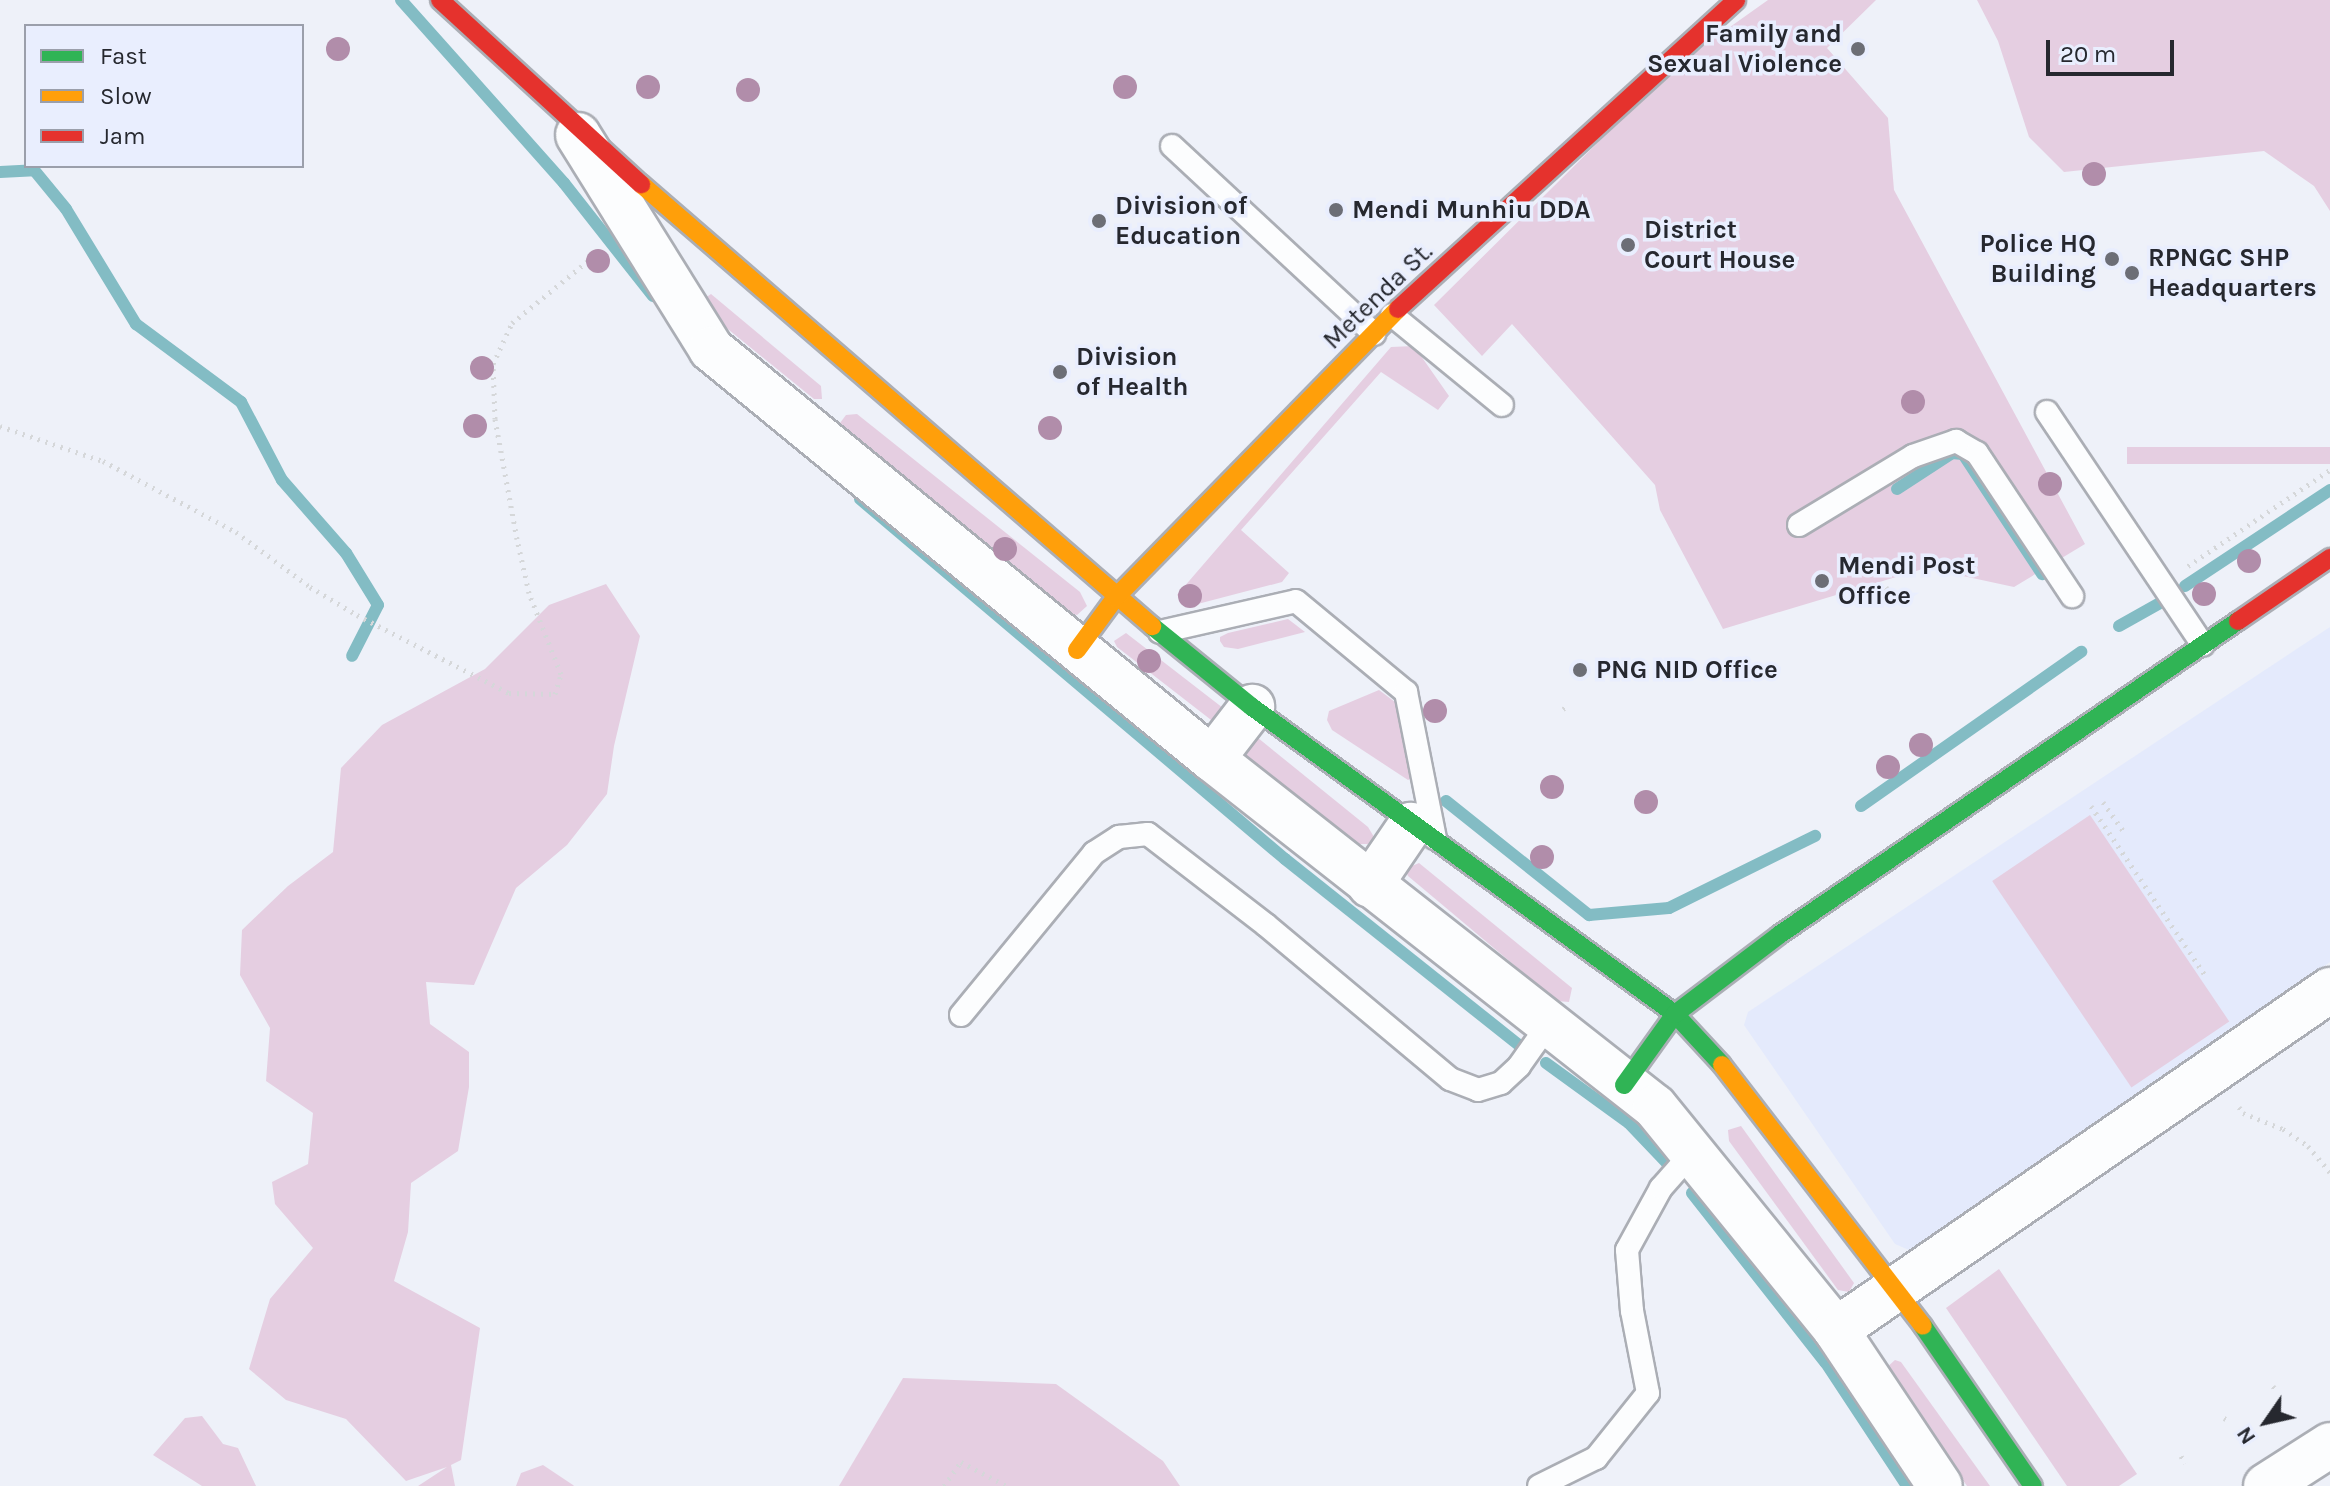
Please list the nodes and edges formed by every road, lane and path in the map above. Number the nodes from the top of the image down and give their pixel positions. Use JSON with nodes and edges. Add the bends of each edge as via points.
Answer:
{"nodes":[{"id":1,"x":440,"y":0,"type":"edge"},
{"id":2,"x":1736,"y":0,"type":"edge"},
{"id":3,"x":571,"y":123,"type":"junction"},
{"id":4,"x":1172,"y":146,"type":"dead end"},
{"id":5,"x":634,"y":224,"type":"junction"},
{"id":6,"x":1392,"y":315,"type":"junction"},
{"id":7,"x":1374,"y":334,"type":"junction"},
{"id":8,"x":1502,"y":405,"type":"dead end"},
{"id":9,"x":2047,"y":412,"type":"dead end"},
{"id":10,"x":0,"y":426,"type":"edge"},
{"id":11,"x":2330,"y":470,"type":"edge"},
{"id":12,"x":1799,"y":525,"type":"dead end"},
{"id":13,"x":2330,"y":558,"type":"edge"},
{"id":14,"x":2182,"y":570,"type":"dead end"},
{"id":15,"x":1886,"y":587,"type":"dead end"},
{"id":16,"x":1891,"y":594,"type":"dead end"},
{"id":17,"x":2072,"y":596,"type":"dead end"},
{"id":18,"x":1116,"y":597,"type":"junction"},
{"id":19,"x":1160,"y":632,"type":"junction"},
{"id":20,"x":2203,"y":645,"type":"junction"},
{"id":21,"x":1077,"y":650,"type":"junction"},
{"id":22,"x":1252,"y":707,"type":"junction"},
{"id":23,"x":1212,"y":759,"type":"junction"},
{"id":24,"x":2103,"y":802,"type":"dead end"},
{"id":25,"x":2091,"y":806,"type":"dead end"},
{"id":26,"x":2124,"y":832,"type":"dead end"},
{"id":27,"x":1423,"y":834,"type":"junction"},
{"id":28,"x":1370,"y":885,"type":"junction"},
{"id":29,"x":2205,"y":975,"type":"dead end"},
{"id":30,"x":2330,"y":990,"type":"edge"},
{"id":31,"x":1675,"y":1014,"type":"junction"},
{"id":32,"x":961,"y":1015,"type":"dead end"},
{"id":33,"x":1548,"y":1025,"type":"junction"},
{"id":34,"x":2212,"y":1071,"type":"junction"},
{"id":35,"x":1624,"y":1085,"type":"junction"},
{"id":36,"x":1692,"y":1153,"type":"junction"},
{"id":37,"x":2330,"y":1172,"type":"edge"},
{"id":38,"x":1897,"y":1287,"type":"junction"},
{"id":39,"x":1836,"y":1330,"type":"junction"},
{"id":40,"x":2330,"y":1445,"type":"edge"},
{"id":41,"x":2181,"y":1456,"type":"dead end"},
{"id":42,"x":2185,"y":1463,"type":"dead end"},
{"id":43,"x":944,"y":1486,"type":"edge"},
{"id":44,"x":1007,"y":1486,"type":"edge"},
{"id":45,"x":1539,"y":1486,"type":"edge"},
{"id":46,"x":1940,"y":1486,"type":"edge"},
{"id":47,"x":2033,"y":1486,"type":"edge"},
{"id":48,"x":2266,"y":1486,"type":"edge"}],
"edges":[{"from":1,"to":3,"type":"street"},
{"from":2,"to":6,"type":"street","name":"Metenda St."},
{"from":3,"to":5,"type":"street"},
{"from":3,"to":18,"type":"street"},
{"from":4,"to":7,"type":"lane"},
{"from":5,"to":10,"type":"path","via":[[512,323],[493,364],[495,419],[517,539],[529,593],[561,674],[555,694],[509,693],[357,615],[236,532],[103,461]]},
{"from":5,"to":21,"type":"street","via":[[711,349]]},
{"from":6,"to":7,"type":"street","name":"Metenda St."},
{"from":6,"to":8,"type":"lane"},
{"from":7,"to":18,"type":"street","name":"Metenda St."},
{"from":9,"to":20,"type":"lane"},
{"from":11,"to":14,"type":"path"},
{"from":12,"to":17,"type":"lane","via":[[1913,456],[1956,441],[1977,453]]},
{"from":13,"to":20,"type":"street"},
{"from":15,"to":16,"type":"path"},
{"from":18,"to":19,"type":"street"},
{"from":18,"to":21,"type":"street","name":"Metenda St."},
{"from":19,"to":22,"type":"street"},
{"from":19,"to":27,"type":"lane","via":[[1296,601],[1406,692]]},
{"from":20,"to":31,"type":"street","via":[[1816,909]]},
{"from":21,"to":23,"type":"street"},
{"from":22,"to":23,"type":"street"},
{"from":22,"to":27,"type":"street"},
{"from":23,"to":28,"type":"street"},
{"from":24,"to":26,"type":"path"},
{"from":25,"to":29,"type":"path"},
{"from":27,"to":28,"type":"street"},
{"from":27,"to":31,"type":"street"},
{"from":28,"to":33,"type":"street"},
{"from":30,"to":34,"type":"street"},
{"from":31,"to":35,"type":"street"},
{"from":31,"to":38,"type":"street","via":[[1703,1041]]},
{"from":32,"to":33,"type":"lane","via":[[1094,853],[1119,837],[1148,834],[1450,1079],[1478,1090],[1501,1083]]},
{"from":33,"to":35,"type":"street"},
{"from":34,"to":37,"type":"path","via":[[2243,1113],[2283,1129],[2308,1146]]},
{"from":34,"to":38,"type":"street"},
{"from":35,"to":36,"type":"street","via":[[1655,1107]]},
{"from":36,"to":39,"type":"street"},
{"from":36,"to":45,"type":"lane","via":[[1661,1188],[1627,1250],[1648,1393],[1596,1458]]},
{"from":38,"to":39,"type":"street"},
{"from":38,"to":47,"type":"street"},
{"from":39,"to":46,"type":"street"},
{"from":40,"to":48,"type":"street"},
{"from":41,"to":42,"type":"path"},
{"from":43,"to":44,"type":"path","via":[[961,1462]]}]}
